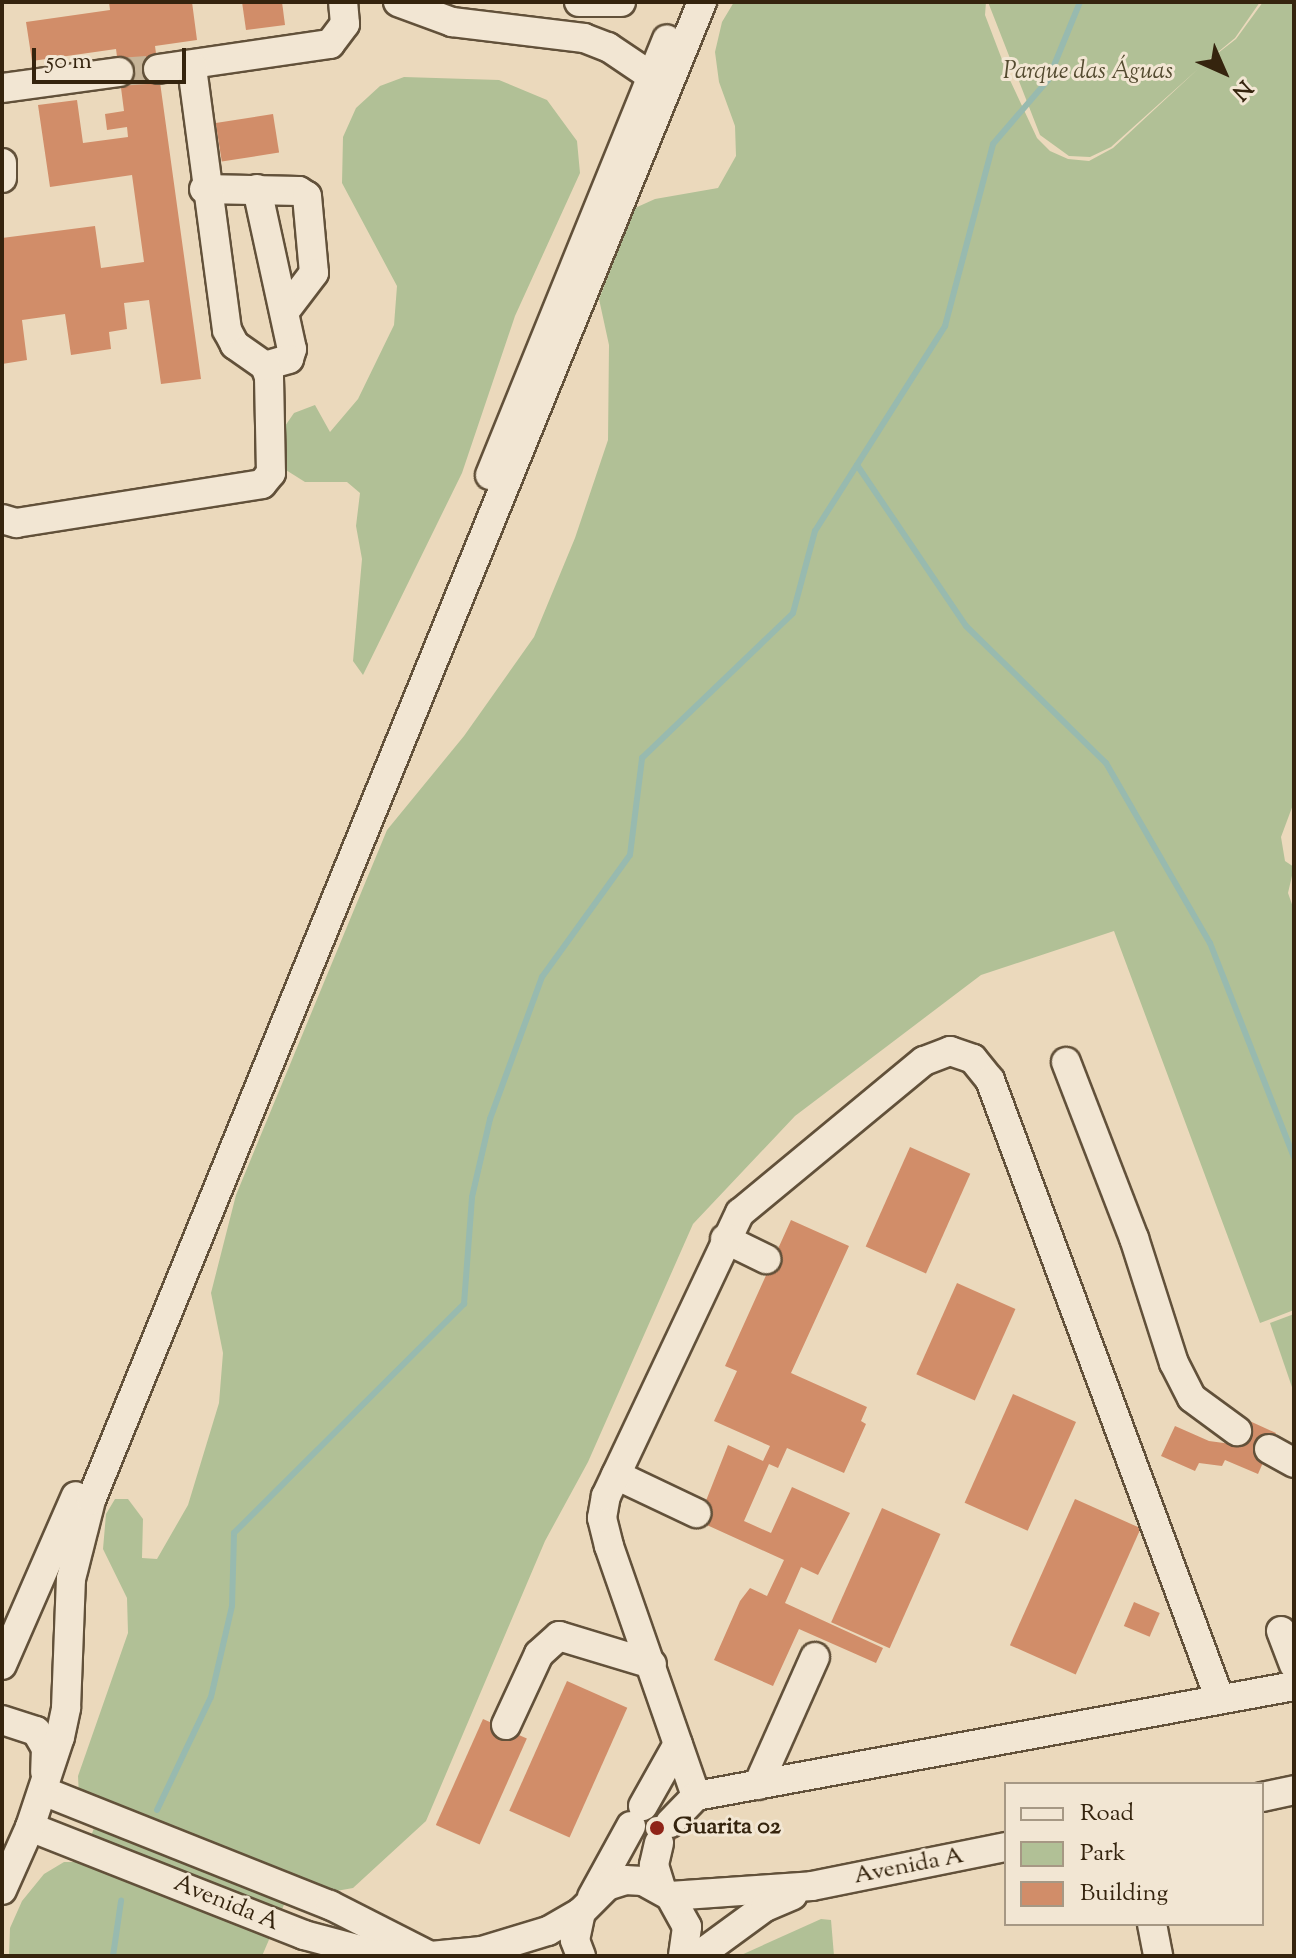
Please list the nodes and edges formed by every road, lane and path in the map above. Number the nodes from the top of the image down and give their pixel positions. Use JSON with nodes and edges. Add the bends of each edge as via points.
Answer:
{"nodes":[{"id":1,"x":343,"y":2,"type":"edge"},
{"id":2,"x":398,"y":2,"type":"edge"},
{"id":3,"x":579,"y":2,"type":"edge"},
{"id":4,"x":621,"y":2,"type":"edge"},
{"id":5,"x":683,"y":2,"type":"edge"},
{"id":6,"x":702,"y":2,"type":"edge"},
{"id":7,"x":192,"y":66,"type":"junction"},
{"id":8,"x":158,"y":69,"type":"tunnel mouth"},
{"id":9,"x":119,"y":72,"type":"tunnel mouth"},
{"id":10,"x":660,"y":84,"type":"junction"},
{"id":11,"x":2,"y":88,"type":"edge"},
{"id":12,"x":2,"y":163,"type":"edge"},
{"id":13,"x":2,"y":178,"type":"edge"},
{"id":14,"x":204,"y":189,"type":"junction"},
{"id":15,"x":257,"y":189,"type":"junction"},
{"id":16,"x":285,"y":311,"type":"junction"},
{"id":17,"x":265,"y":366,"type":"junction"},
{"id":18,"x":2,"y":519,"type":"edge"},
{"id":19,"x":1066,"y":1062,"type":"dead end"},
{"id":20,"x":725,"y":1239,"type":"junction"},
{"id":21,"x":766,"y":1259,"type":"dead end"},
{"id":22,"x":1237,"y":1431,"type":"dead end"},
{"id":23,"x":1269,"y":1449,"type":"dead end"},
{"id":24,"x":1294,"y":1463,"type":"edge"},
{"id":25,"x":616,"y":1475,"type":"junction"},
{"id":26,"x":696,"y":1513,"type":"dead end"},
{"id":27,"x":1281,"y":1631,"type":"dead end"},
{"id":28,"x":815,"y":1657,"type":"dead end"},
{"id":29,"x":652,"y":1664,"type":"junction"},
{"id":30,"x":2,"y":1665,"type":"edge"},
{"id":31,"x":1294,"y":1665,"type":"edge"},
{"id":32,"x":1294,"y":1686,"type":"edge"},
{"id":33,"x":1219,"y":1697,"type":"junction"},
{"id":34,"x":2,"y":1720,"type":"edge"},
{"id":35,"x":506,"y":1725,"type":"dead end"},
{"id":36,"x":58,"y":1742,"type":"junction"},
{"id":37,"x":678,"y":1744,"type":"junction"},
{"id":38,"x":758,"y":1785,"type":"junction"},
{"id":39,"x":44,"y":1788,"type":"junction"},
{"id":40,"x":1294,"y":1790,"type":"edge"},
{"id":41,"x":696,"y":1796,"type":"junction"},
{"id":42,"x":1264,"y":1797,"type":"edge"},
{"id":43,"x":93,"y":1811,"type":"junction"},
{"id":44,"x":30,"y":1827,"type":"junction"},
{"id":45,"x":1004,"y":1847,"type":"edge"},
{"id":46,"x":4,"y":1885,"type":"edge"},
{"id":47,"x":812,"y":1886,"type":"junction"},
{"id":48,"x":665,"y":1892,"type":"junction"},
{"id":49,"x":586,"y":1904,"type":"junction"},
{"id":50,"x":1152,"y":1926,"type":"edge"},
{"id":51,"x":429,"y":1956,"type":"edge"},
{"id":52,"x":581,"y":1956,"type":"edge"},
{"id":53,"x":683,"y":1956,"type":"edge"},
{"id":54,"x":698,"y":1956,"type":"edge"},
{"id":55,"x":1158,"y":1956,"type":"edge"}],
"edges":[{"from":1,"to":7,"type":"street","via":[[345,24],[330,44]]},
{"from":2,"to":10,"type":"street","via":[[452,22],[584,38],[608,47]]},
{"from":3,"to":4,"type":"street"},
{"from":5,"to":10,"type":"street"},
{"from":6,"to":10,"type":"street"},
{"from":7,"to":8,"type":"street"},
{"from":7,"to":14,"type":"street"},
{"from":9,"to":11,"type":"street"},
{"from":10,"to":30,"type":"street","via":[[101,1438]]},
{"from":10,"to":36,"type":"street","via":[[91,1500],[71,1579],[66,1708]]},
{"from":12,"to":13,"type":"street"},
{"from":14,"to":15,"type":"street"},
{"from":14,"to":17,"type":"street","via":[[227,330],[235,345]]},
{"from":15,"to":16,"type":"street"},
{"from":15,"to":16,"type":"street","via":[[307,196],[313,279]]},
{"from":16,"to":17,"type":"street","via":[[291,355]]},
{"from":17,"to":18,"type":"street","via":[[271,473],[262,484],[16,523]]},
{"from":19,"to":22,"type":"street","via":[[1134,1238],[1174,1363],[1192,1398]]},
{"from":20,"to":21,"type":"street"},
{"from":20,"to":25,"type":"street"},
{"from":20,"to":33,"type":"street","via":[[753,1198],[924,1061],[950,1051],[973,1059],[990,1080]]},
{"from":23,"to":24,"type":"street"},
{"from":25,"to":26,"type":"street"},
{"from":25,"to":29,"type":"street","via":[[602,1518]]},
{"from":27,"to":31,"type":"street"},
{"from":28,"to":38,"type":"street"},
{"from":29,"to":35,"type":"street","via":[[559,1636],[539,1654]]},
{"from":29,"to":37,"type":"street"},
{"from":32,"to":33,"type":"street"},
{"from":33,"to":38,"type":"street"},
{"from":34,"to":39,"type":"street","via":[[36,1731],[46,1748]]},
{"from":36,"to":39,"type":"street"},
{"from":36,"to":43,"type":"street","via":[[64,1769]]},
{"from":37,"to":41,"type":"street"},
{"from":37,"to":49,"type":"street"},
{"from":38,"to":41,"type":"street"},
{"from":39,"to":43,"type":"street","name":"Avenida A"},
{"from":39,"to":44,"type":"street"},
{"from":40,"to":42,"type":"street"},
{"from":41,"to":48,"type":"street","via":[[665,1833],[654,1865]]},
{"from":43,"to":51,"type":"street","name":"Avenida A","via":[[330,1905]]},
{"from":44,"to":46,"type":"street"},
{"from":44,"to":51,"type":"street","name":"Avenida A","via":[[316,1939],[375,1954]]},
{"from":45,"to":47,"type":"street","name":"Avenida A"},
{"from":47,"to":48,"type":"street"},
{"from":47,"to":54,"type":"street","via":[[765,1907]]},
{"from":48,"to":49,"type":"street","via":[[625,1880]]},
{"from":48,"to":53,"type":"street","via":[[687,1927]]},
{"from":49,"to":51,"type":"street","via":[[548,1931],[482,1951]]},
{"from":49,"to":52,"type":"street","via":[[575,1940]]},
{"from":50,"to":55,"type":"street"}]}
